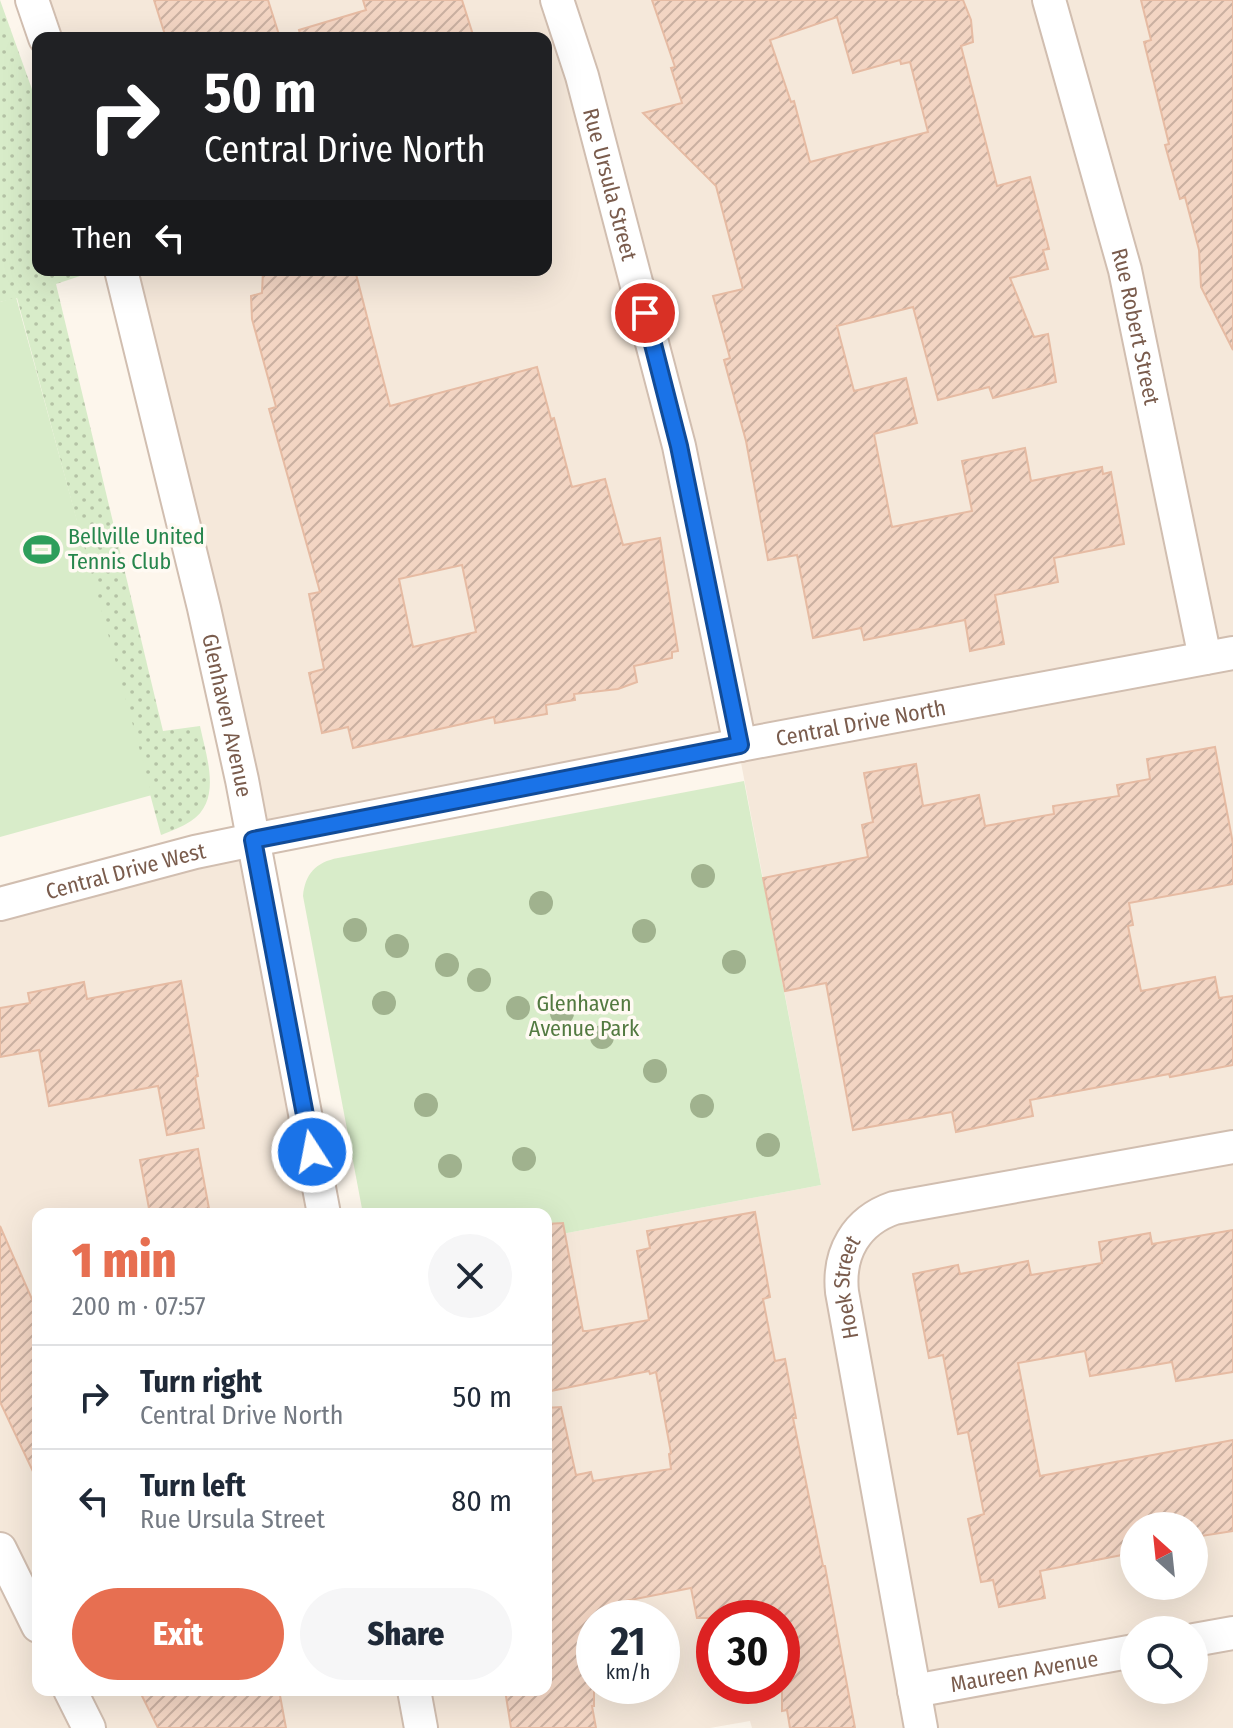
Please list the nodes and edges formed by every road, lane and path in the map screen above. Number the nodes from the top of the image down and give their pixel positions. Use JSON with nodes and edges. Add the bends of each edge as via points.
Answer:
{"nodes":[{"id":1,"x":32,"y":0,"type":"edge"},
{"id":2,"x":557,"y":0,"type":"edge"},
{"id":3,"x":1049,"y":0,"type":"edge"},
{"id":4,"x":43,"y":32,"type":"edge"},
{"id":5,"x":122,"y":276,"type":"edge"},
{"id":6,"x":1219,"y":656,"type":"edge"},
{"id":7,"x":740,"y":745,"type":"junction"},
{"id":8,"x":253,"y":840,"type":"junction"},
{"id":9,"x":0,"y":904,"type":"edge"},
{"id":10,"x":1233,"y":1147,"type":"edge"},
{"id":11,"x":323,"y":1208,"type":"edge"},
{"id":12,"x":0,"y":1549,"type":"edge"},
{"id":13,"x":32,"y":1614,"type":"edge"},
{"id":14,"x":1233,"y":1633,"type":"edge"},
{"id":15,"x":1208,"y":1637,"type":"edge"},
{"id":16,"x":1120,"y":1654,"type":"edge"},
{"id":17,"x":914,"y":1691,"type":"junction"},
{"id":18,"x":73,"y":1696,"type":"edge"},
{"id":19,"x":415,"y":1696,"type":"edge"},
{"id":20,"x":89,"y":1728,"type":"edge"},
{"id":21,"x":421,"y":1728,"type":"edge"},
{"id":22,"x":921,"y":1728,"type":"edge"}],
"edges":[{"from":1,"to":4,"type":"street"},
{"from":2,"to":7,"type":"street","name":"Rue Ursula Street","via":[[582,76],[679,446]]},
{"from":3,"to":6,"type":"street","name":"Rue Robert Street","via":[[1125,270]]},
{"from":5,"to":8,"type":"street","name":"Glenhaven Avenue","via":[[204,608]]},
{"from":6,"to":7,"type":"street","name":"Central Drive North"},
{"from":7,"to":8,"type":"street","name":"Central Drive North"},
{"from":8,"to":9,"type":"street","name":"Central Drive West"},
{"from":8,"to":11,"type":"street","name":"Glenhaven Avenue"},
{"from":10,"to":17,"type":"street","name":"Hoek Street","via":[[894,1208],[869,1220],[851,1241],[840,1274],[842,1292]]},
{"from":12,"to":13,"type":"street"},
{"from":14,"to":15,"type":"street"},
{"from":16,"to":17,"type":"street","name":"Maureen Avenue"},
{"from":17,"to":22,"type":"street","name":"Hoek Street"},
{"from":18,"to":20,"type":"street"},
{"from":19,"to":21,"type":"street"}]}
